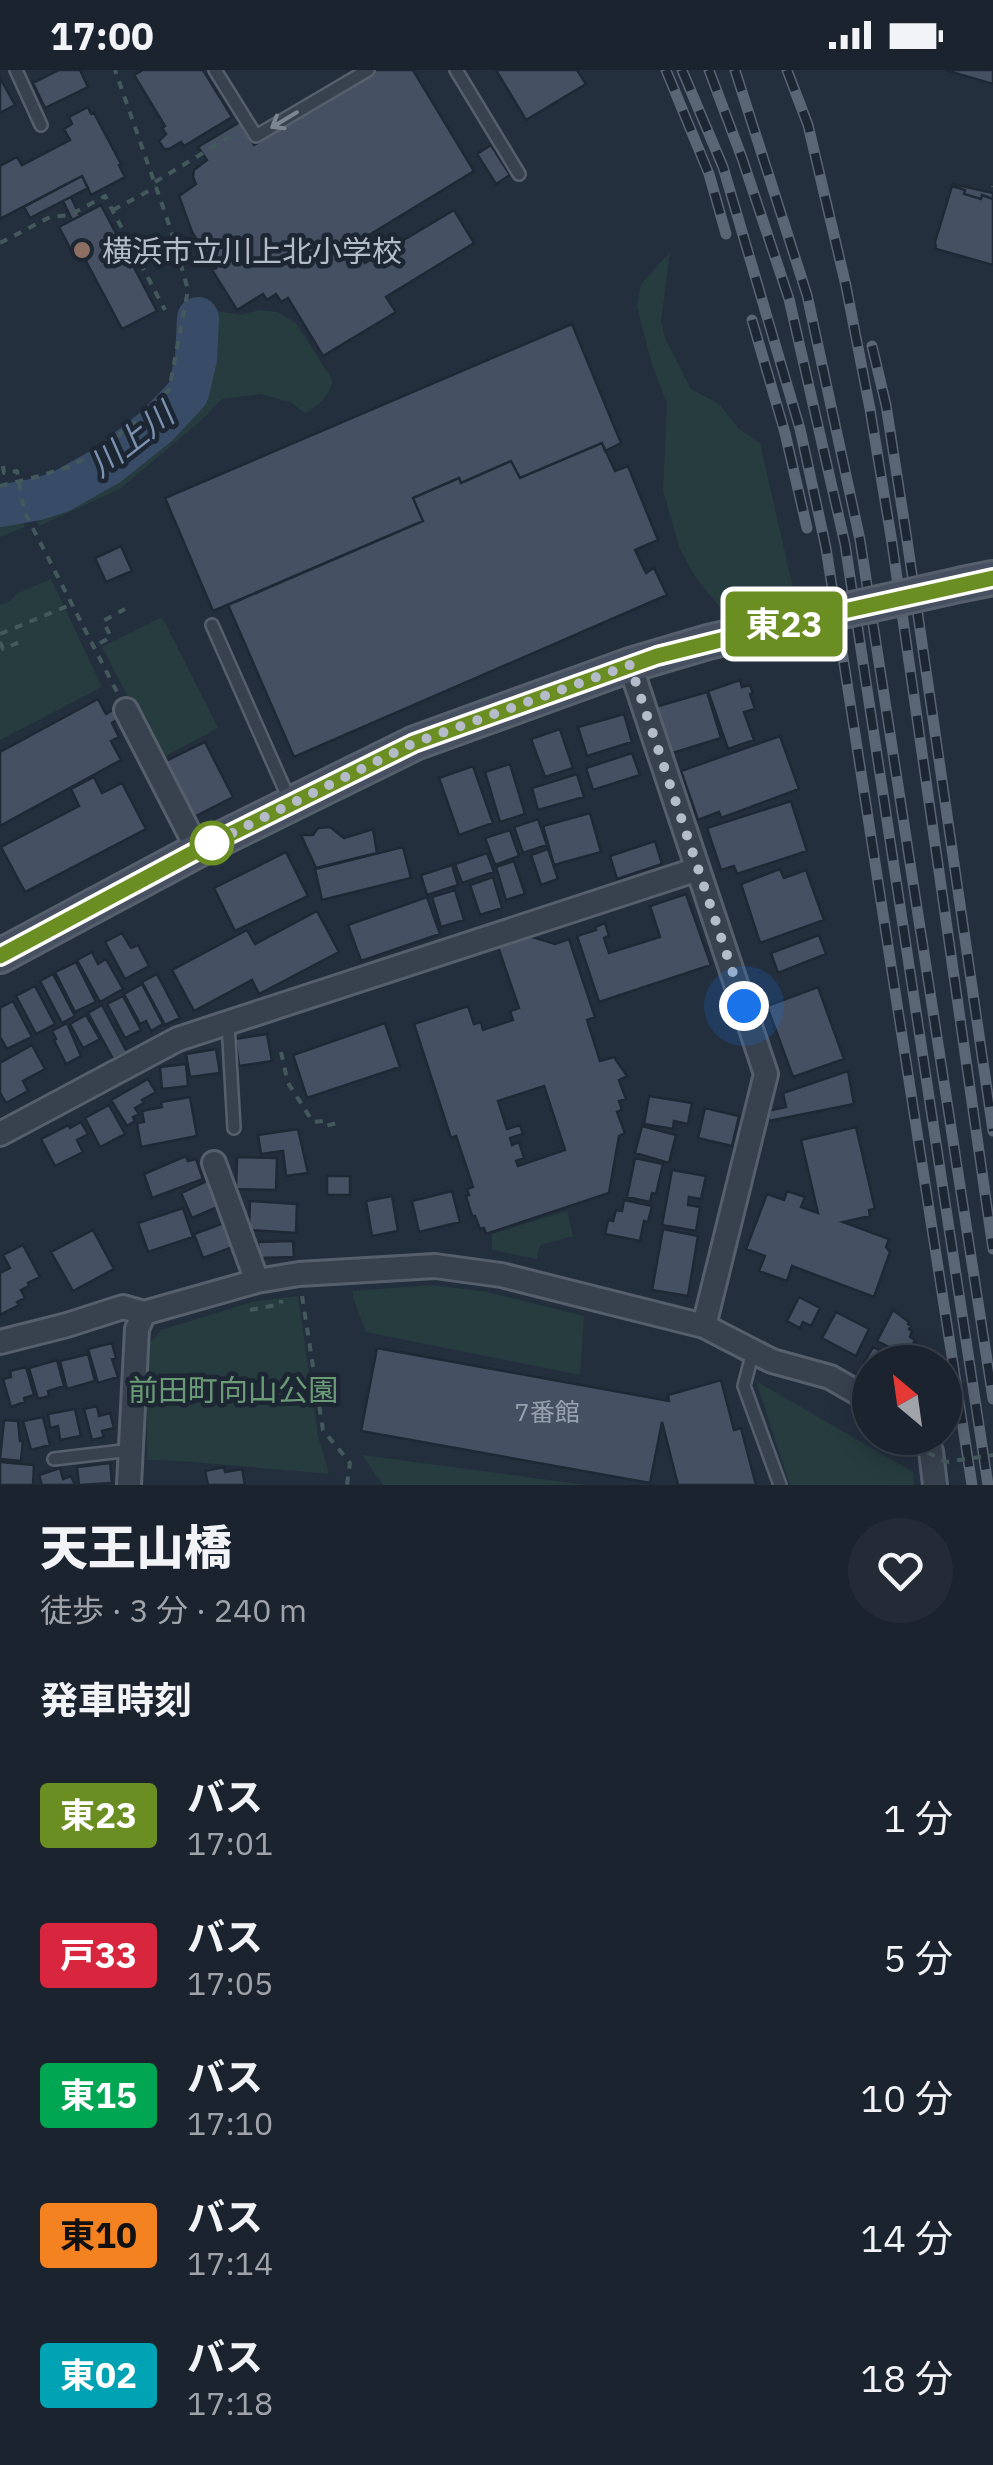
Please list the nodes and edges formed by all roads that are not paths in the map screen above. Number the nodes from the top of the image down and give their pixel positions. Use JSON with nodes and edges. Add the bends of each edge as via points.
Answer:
{"nodes":[{"id":1,"x":16,"y":70,"type":"edge"},
{"id":2,"x":215,"y":70,"type":"edge"},
{"id":3,"x":368,"y":70,"type":"edge"},
{"id":4,"x":456,"y":70,"type":"edge"},
{"id":5,"x":41,"y":125,"type":"dead end"},
{"id":6,"x":518,"y":174,"type":"dead end"},
{"id":7,"x":978,"y":581,"type":"edge"},
{"id":8,"x":212,"y":624,"type":"dead end"},
{"id":9,"x":630,"y":665,"type":"junction"},
{"id":10,"x":126,"y":710,"type":"road end"},
{"id":11,"x":291,"y":803,"type":"junction"},
{"id":12,"x":198,"y":850,"type":"junction"},
{"id":13,"x":698,"y":869,"type":"junction"},
{"id":14,"x":0,"y":956,"type":"edge"},
{"id":15,"x":228,"y":1023,"type":"junction"},
{"id":16,"x":234,"y":1128,"type":"dead end"},
{"id":17,"x":0,"y":1134,"type":"edge"},
{"id":18,"x":214,"y":1162,"type":"dead end"},
{"id":19,"x":257,"y":1282,"type":"junction"},
{"id":20,"x":144,"y":1313,"type":"junction"},
{"id":21,"x":704,"y":1326,"type":"junction"},
{"id":22,"x":0,"y":1342,"type":"edge"},
{"id":23,"x":753,"y":1351,"type":"junction"},
{"id":24,"x":852,"y":1390,"type":"edge"},
{"id":25,"x":130,"y":1450,"type":"junction"},
{"id":26,"x":932,"y":1455,"type":"edge"},
{"id":27,"x":54,"y":1459,"type":"dead end"},
{"id":28,"x":129,"y":1485,"type":"edge"},
{"id":29,"x":780,"y":1485,"type":"edge"},
{"id":30,"x":935,"y":1485,"type":"edge"}],
"edges":[{"from":1,"to":5,"type":"lane"},
{"from":3,"to":2,"type":"lane","one_way":true,"via":[[256,136]]},
{"from":4,"to":6,"type":"lane"},
{"from":7,"to":9,"type":"main road","bridge":true},
{"from":8,"to":11,"type":"lane"},
{"from":9,"to":11,"type":"main road","via":[[414,743]]},
{"from":9,"to":13,"type":"street"},
{"from":10,"to":12,"type":"street"},
{"from":11,"to":12,"type":"main road"},
{"from":12,"to":14,"type":"main road"},
{"from":13,"to":15,"type":"street"},
{"from":13,"to":21,"type":"street","via":[[766,1074]]},
{"from":15,"to":16,"type":"lane"},
{"from":15,"to":17,"type":"street","via":[[178,1039]]},
{"from":18,"to":19,"type":"street"},
{"from":19,"to":20,"type":"street"},
{"from":19,"to":21,"type":"street","via":[[435,1266],[501,1275]]},
{"from":20,"to":22,"type":"street","via":[[122,1307]]},
{"from":20,"to":25,"type":"street","via":[[137,1329]]},
{"from":21,"to":23,"type":"street"},
{"from":23,"to":24,"type":"street"},
{"from":23,"to":29,"type":"lane","via":[[744,1386]]},
{"from":25,"to":27,"type":"lane"},
{"from":25,"to":28,"type":"street"},
{"from":26,"to":30,"type":"street"}]}
